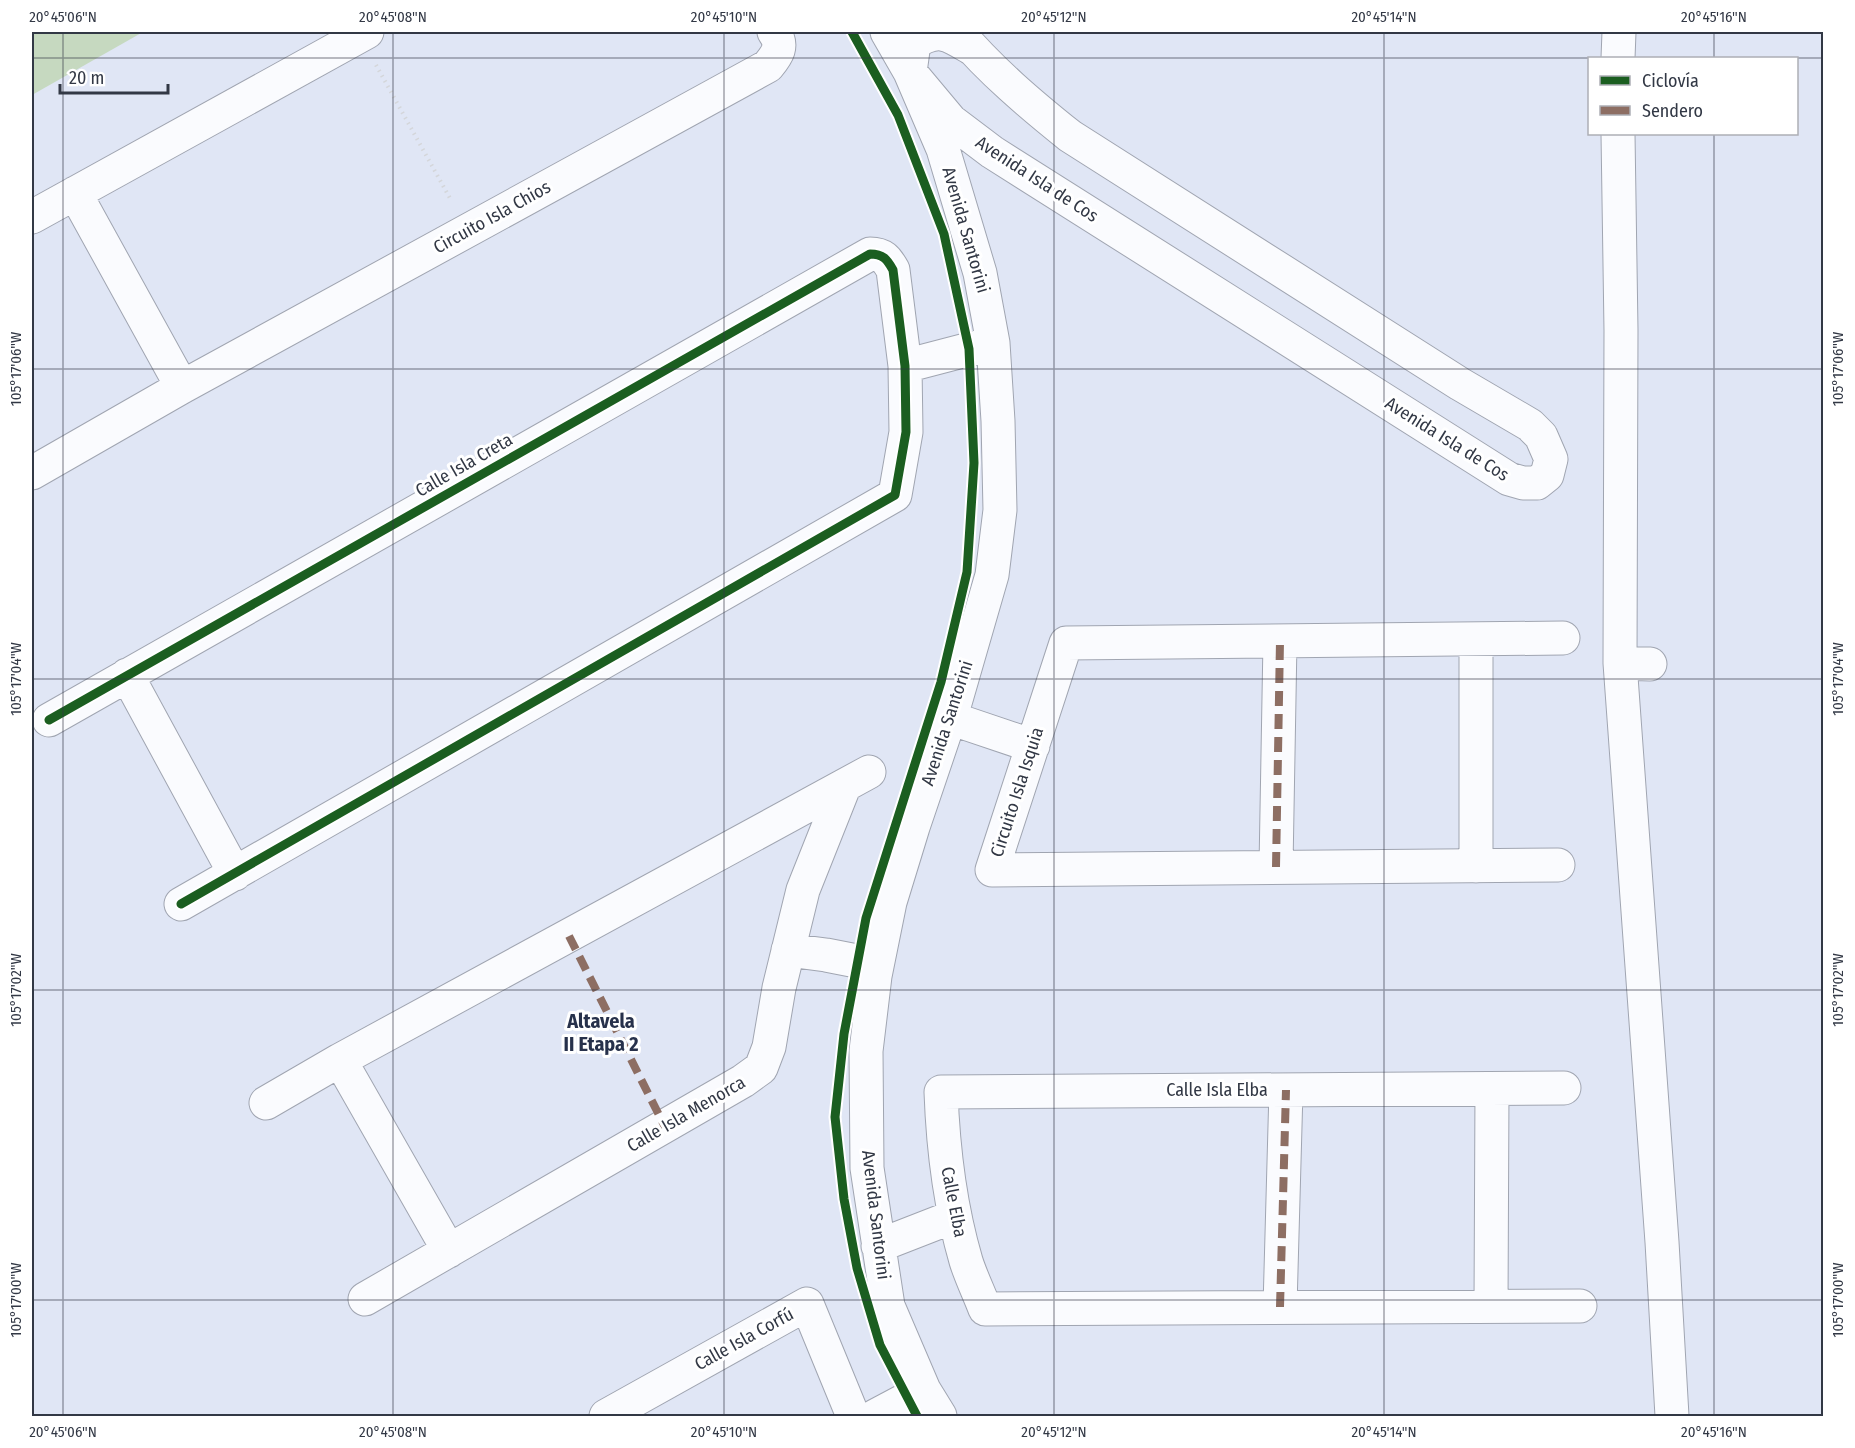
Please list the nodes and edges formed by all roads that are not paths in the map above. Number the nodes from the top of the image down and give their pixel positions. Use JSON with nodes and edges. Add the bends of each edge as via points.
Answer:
{"nodes":[{"id":1,"x":774,"y":32,"type":"edge"},
{"id":2,"x":887,"y":32,"type":"edge"},
{"id":3,"x":1619,"y":32,"type":"edge"},
{"id":4,"x":363,"y":34,"type":"edge"},
{"id":5,"x":965,"y":40,"type":"edge"},
{"id":6,"x":1618,"y":57,"type":"edge"},
{"id":7,"x":910,"y":72,"type":"junction"},
{"id":8,"x":1618,"y":135,"type":"edge"},
{"id":9,"x":75,"y":193,"type":"junction"},
{"id":10,"x":32,"y":217,"type":"edge"},
{"id":11,"x":993,"y":343,"type":"junction"},
{"id":12,"x":905,"y":366,"type":"junction"},
{"id":13,"x":182,"y":387,"type":"junction"},
{"id":14,"x":32,"y":473,"type":"edge"},
{"id":15,"x":1563,"y":638,"type":"dead end"},
{"id":16,"x":1476,"y":639,"type":"junction"},
{"id":17,"x":1280,"y":641,"type":"junction"},
{"id":18,"x":127,"y":675,"type":"junction"},
{"id":19,"x":950,"y":718,"type":"junction"},
{"id":20,"x":49,"y":720,"type":"dead end"},
{"id":21,"x":1033,"y":746,"type":"junction"},
{"id":22,"x":1558,"y":865,"type":"dead end"},
{"id":23,"x":1476,"y":866,"type":"junction"},
{"id":24,"x":1276,"y":867,"type":"junction"},
{"id":25,"x":235,"y":874,"type":"junction"},
{"id":26,"x":181,"y":904,"type":"dead end"},
{"id":27,"x":788,"y":950,"type":"junction"},
{"id":28,"x":877,"y":965,"type":"junction"},
{"id":29,"x":340,"y":1060,"type":"junction"},
{"id":30,"x":1564,"y":1088,"type":"dead end"},
{"id":31,"x":1492,"y":1089,"type":"junction"},
{"id":32,"x":1286,"y":1090,"type":"junction"},
{"id":33,"x":941,"y":1092,"type":"joint"},
{"id":34,"x":266,"y":1103,"type":"dead end"},
{"id":35,"x":955,"y":1216,"type":"junction"},
{"id":36,"x":878,"y":1246,"type":"junction"},
{"id":37,"x":448,"y":1251,"type":"junction"},
{"id":38,"x":365,"y":1299,"type":"dead end"},
{"id":39,"x":1491,"y":1306,"type":"junction"},
{"id":40,"x":1580,"y":1306,"type":"dead end"},
{"id":41,"x":1280,"y":1307,"type":"junction"},
{"id":42,"x":932,"y":1403,"type":"edge"},
{"id":43,"x":884,"y":1412,"type":"edge"},
{"id":44,"x":606,"y":1416,"type":"edge"},
{"id":45,"x":853,"y":1416,"type":"edge"},
{"id":46,"x":1671,"y":1416,"type":"edge"}],
"edges":[{"from":1,"to":13,"type":"street","name":"Circuito Isla Chios","via":[[780,46],[768,66]]},
{"from":2,"to":7,"type":"street","name":"Avenida Santorini"},
{"from":3,"to":6,"type":"street"},
{"from":4,"to":9,"type":"street"},
{"from":5,"to":7,"type":"street","via":[[928,34],[914,43]]},
{"from":5,"to":7,"type":"street","name":"Avenida Isla de Cos","via":[[1070,136],[1530,425],[1541,436],[1551,459],[1547,475],[1537,483],[1523,483],[1501,475],[992,152],[951,121]]},
{"from":7,"to":11,"type":"street","name":"Avenida Santorini","via":[[943,149],[964,215]]},
{"from":8,"to":46,"type":"street","via":[[1621,330]]},
{"from":9,"to":10,"type":"street"},
{"from":9,"to":13,"type":"street"},
{"from":11,"to":12,"type":"street"},
{"from":11,"to":19,"type":"street","name":"Avenida Santorini","via":[[999,520],[992,575]]},
{"from":12,"to":18,"type":"street","name":"Calle Isla Creta","via":[[893,270],[886,258],[870,254]]},
{"from":12,"to":25,"type":"street","via":[[906,432],[895,495]]},
{"from":13,"to":14,"type":"street","name":"Circuito Isla Chios"},
{"from":15,"to":16,"type":"street","name":"Circuito Isla Isquia"},
{"from":16,"to":17,"type":"street","name":"Circuito Isla Isquia"},
{"from":16,"to":23,"type":"street"},
{"from":17,"to":21,"type":"street","name":"Circuito Isla Isquia","via":[[1066,643]]},
{"from":17,"to":24,"type":"street"},
{"from":18,"to":20,"type":"street","name":"Calle Isla Creta"},
{"from":18,"to":25,"type":"street"},
{"from":19,"to":21,"type":"street"},
{"from":19,"to":28,"type":"street","name":"Avenida Santorini","via":[[890,902]]},
{"from":21,"to":24,"type":"street","name":"Circuito Isla Isquia","via":[[992,870]]},
{"from":22,"to":23,"type":"street","name":"Circuito Isla Isquia"},
{"from":23,"to":24,"type":"street","name":"Circuito Isla Isquia"},
{"from":25,"to":26,"type":"street"},
{"from":27,"to":28,"type":"street"},
{"from":27,"to":29,"type":"street","name":"Calle Isla Menorca","via":[[803,890],[856,780]]},
{"from":27,"to":37,"type":"street","name":"Calle Isla Menorca","via":[[769,1047],[761,1068],[743,1082]]},
{"from":28,"to":36,"type":"street","name":"Avenida Santorini","via":[[866,1051],[867,1168]]},
{"from":29,"to":34,"type":"street","name":"Calle Isla Menorca"},
{"from":29,"to":37,"type":"street"},
{"from":30,"to":31,"type":"street","name":"Calle Isla Elba"},
{"from":31,"to":32,"type":"street","name":"Calle Isla Elba"},
{"from":31,"to":39,"type":"street"},
{"from":32,"to":33,"type":"street","name":"Calle Isla Elba"},
{"from":32,"to":41,"type":"street"},
{"from":33,"to":35,"type":"street","name":"Calle Elba","via":[[942,1128]]},
{"from":35,"to":36,"type":"street"},
{"from":35,"to":41,"type":"street","name":"Calle Elba","via":[[967,1263],[985,1309]]},
{"from":36,"to":42,"type":"street","name":"Avenida Santorini","via":[[888,1306]]},
{"from":37,"to":38,"type":"street","name":"Calle Isla Menorca"},
{"from":39,"to":40,"type":"street"},
{"from":39,"to":41,"type":"street"},
{"from":42,"to":43,"type":"street"},
{"from":44,"to":45,"type":"street","name":"Calle Isla Corfú","via":[[807,1304]]}]}
